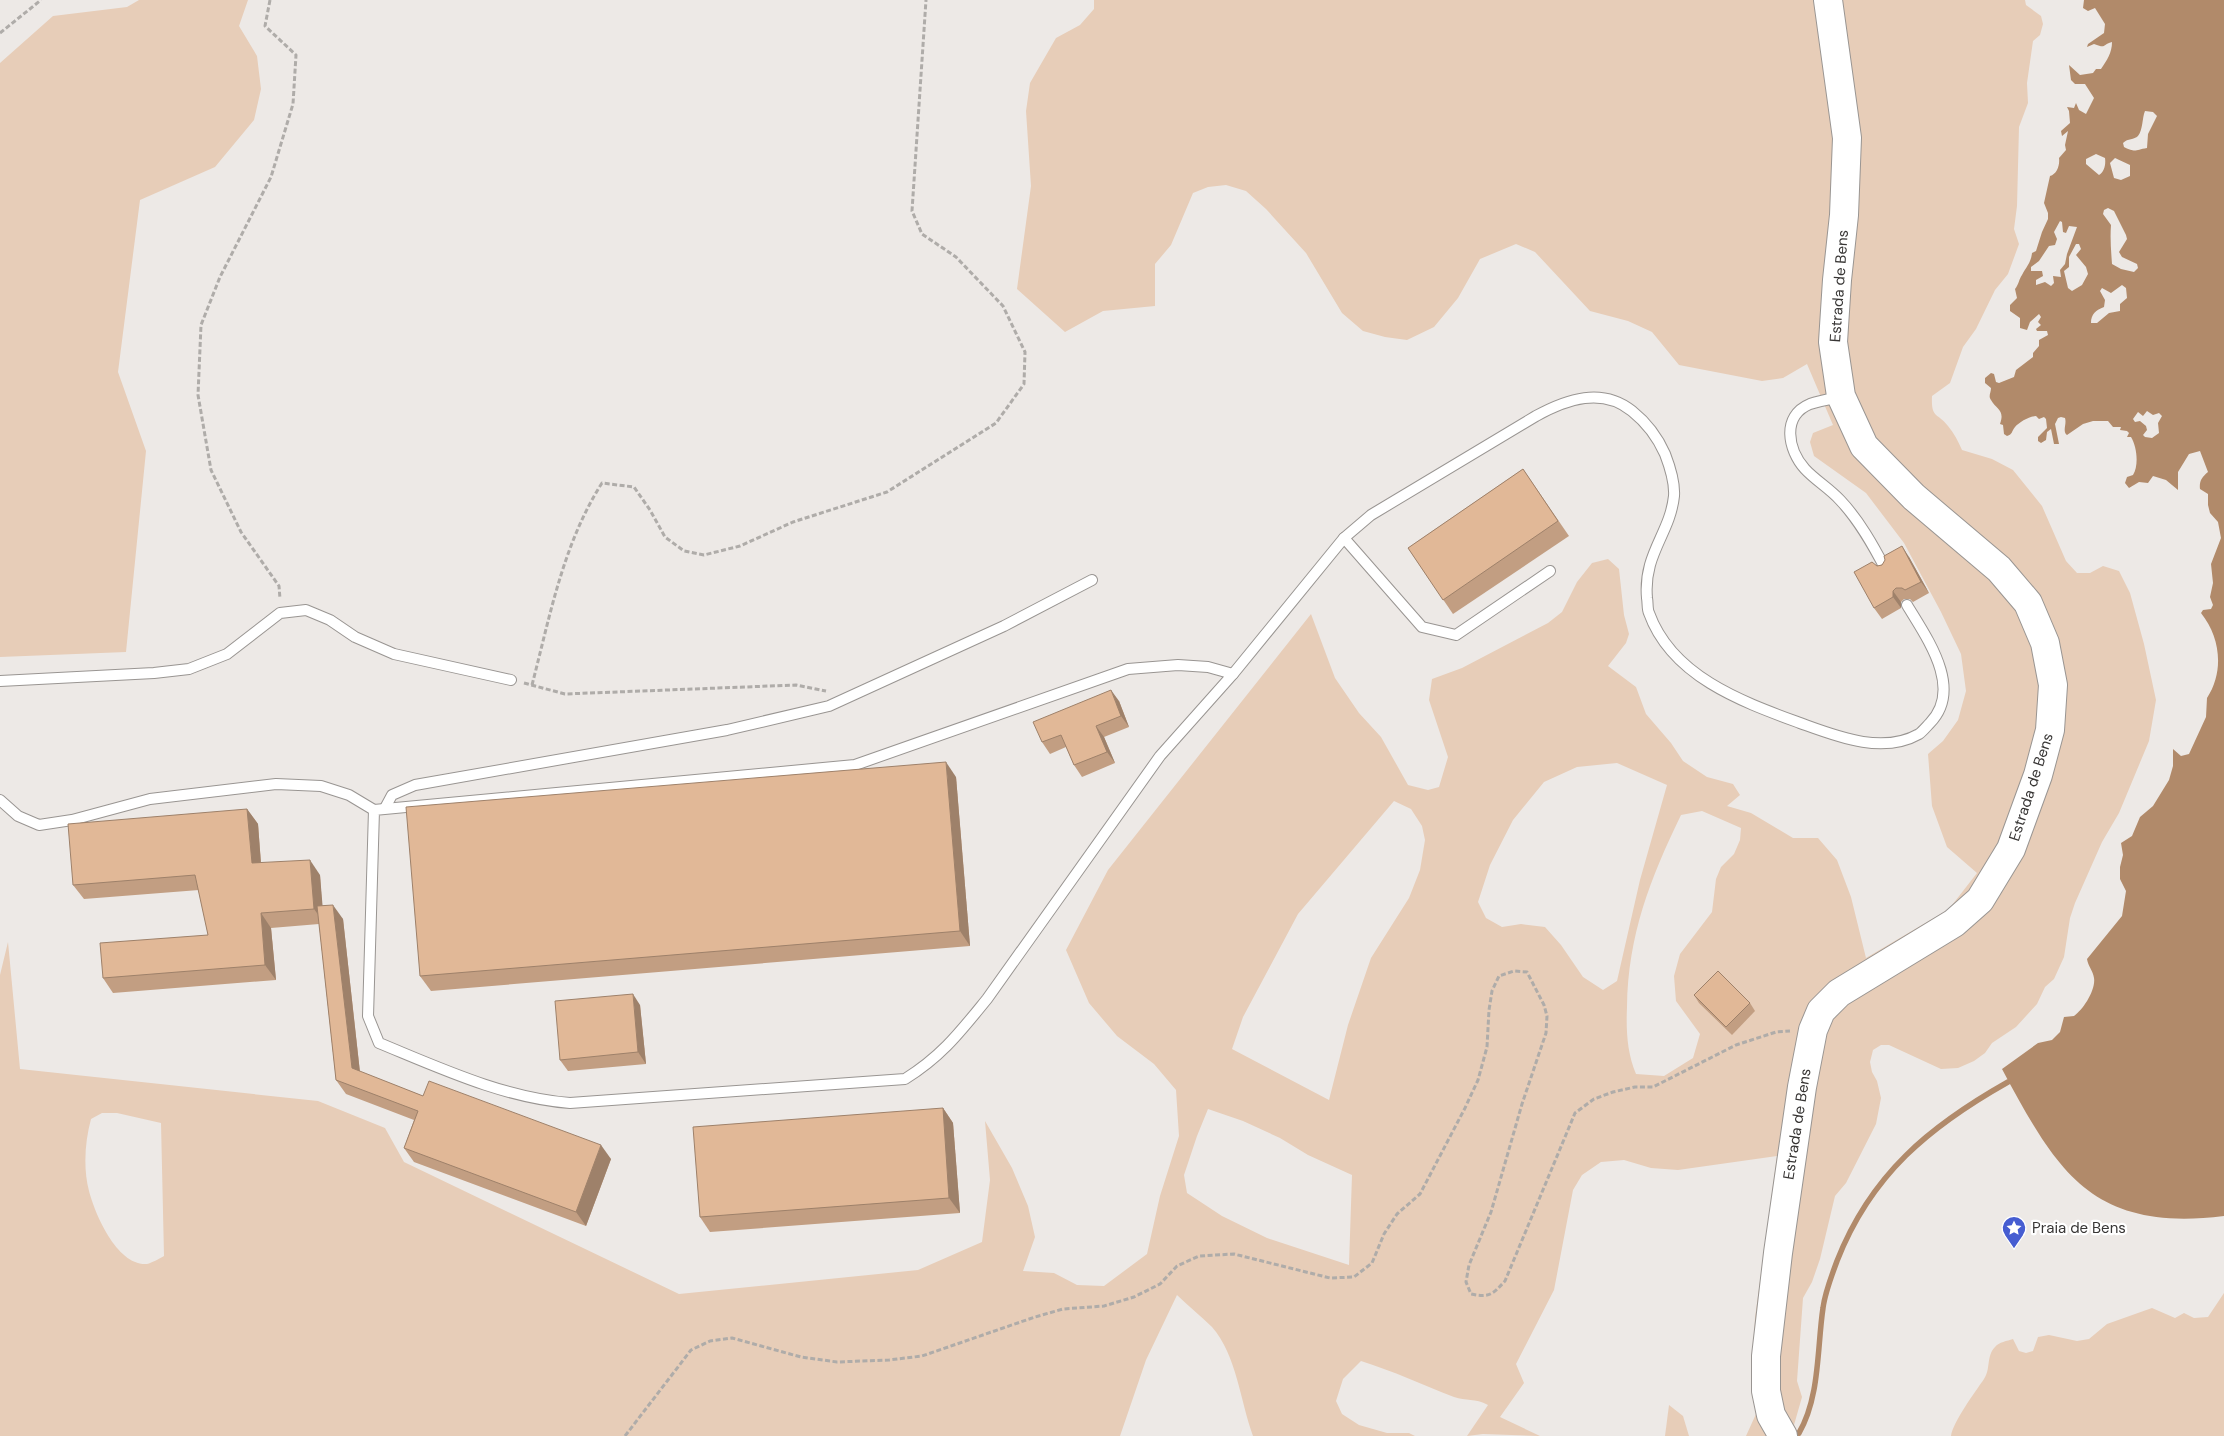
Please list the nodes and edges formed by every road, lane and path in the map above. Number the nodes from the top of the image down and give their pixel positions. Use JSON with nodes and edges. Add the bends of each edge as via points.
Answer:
{"nodes":[{"id":1,"x":41,"y":0,"type":"edge"},
{"id":2,"x":270,"y":0,"type":"edge"},
{"id":3,"x":926,"y":0,"type":"edge"},
{"id":4,"x":1828,"y":0,"type":"edge"},
{"id":5,"x":0,"y":32,"type":"edge"},
{"id":6,"x":1841,"y":396,"type":"junction"},
{"id":7,"x":1344,"y":538,"type":"junction"},
{"id":8,"x":1886,"y":570,"type":"edge"},
{"id":9,"x":1550,"y":571,"type":"dead end"},
{"id":10,"x":1092,"y":580,"type":"dead end"},
{"id":11,"x":1907,"y":605,"type":"edge"},
{"id":12,"x":280,"y":614,"type":"junction"},
{"id":13,"x":1233,"y":674,"type":"junction"},
{"id":14,"x":0,"y":681,"type":"edge"},
{"id":15,"x":515,"y":681,"type":"joint"},
{"id":16,"x":532,"y":685,"type":"junction"},
{"id":17,"x":850,"y":696,"type":"junction"},
{"id":18,"x":0,"y":800,"type":"edge"},
{"id":19,"x":385,"y":808,"type":"junction"},
{"id":20,"x":374,"y":810,"type":"junction"},
{"id":21,"x":1813,"y":1030,"type":"junction"},
{"id":22,"x":625,"y":1436,"type":"edge"},
{"id":23,"x":1783,"y":1436,"type":"edge"}],
"edges":[{"from":1,"to":5,"type":"path"},
{"from":2,"to":12,"type":"path","via":[[265,26],[296,55],[293,104],[271,177],[220,277],[201,325],[198,396],[211,470],[241,532],[279,586]]},
{"from":3,"to":16,"type":"path","via":[[912,211],[922,234],[956,257],[1002,306],[1025,352],[1024,384],[996,423],[887,492],[793,522],[740,546],[704,555],[684,551],[665,538],[634,487],[602,484],[586,508],[559,578]]},
{"from":4,"to":6,"type":"street","name":"Estrada de Bens","via":[[1847,138],[1833,342]]},
{"from":6,"to":8,"type":"lane","via":[[1809,405],[1795,416],[1788,433],[1805,469],[1841,501],[1866,533]]},
{"from":6,"to":21,"type":"street","name":"Estrada de Bens","via":[[1864,446],[1914,497],[2000,569],[2028,603],[2045,643],[2053,685],[2050,730],[2038,775],[2011,849],[1980,900],[1954,923],[1839,993],[1821,1010]]},
{"from":7,"to":9,"type":"lane","via":[[1422,627],[1456,635]]},
{"from":7,"to":11,"type":"lane","via":[[1371,515],[1543,412],[1580,398],[1603,397],[1626,406],[1647,423],[1660,442],[1671,469],[1674,495],[1669,517],[1651,557],[1646,584],[1648,612],[1664,642],[1710,685],[1769,712],[1866,743],[1899,741],[1919,733],[1935,718],[1943,701],[1943,675],[1935,653]]},
{"from":7,"to":13,"type":"lane"},
{"from":10,"to":17,"type":"lane","via":[[1004,626]]},
{"from":12,"to":14,"type":"lane","via":[[227,654],[189,669]]},
{"from":12,"to":15,"type":"lane","via":[[306,610],[394,654]]},
{"from":13,"to":19,"type":"lane","via":[[1208,667],[1178,665],[1128,669],[855,765]]},
{"from":13,"to":20,"type":"lane","via":[[1160,756],[987,999],[930,1064],[905,1079],[570,1103],[545,1101],[506,1091],[379,1043],[368,1016]]},
{"from":15,"to":16,"type":"path"},
{"from":16,"to":17,"type":"path","via":[[564,694],[796,685]]},
{"from":17,"to":19,"type":"lane","via":[[829,706],[727,730],[415,785],[392,795]]},
{"from":18,"to":20,"type":"lane","via":[[18,816],[39,825],[72,820],[150,799],[276,784],[321,786],[349,795]]},
{"from":19,"to":20,"type":"lane"},
{"from":21,"to":22,"type":"path","via":[[1776,1032],[1736,1045],[1653,1087],[1613,1092],[1594,1099],[1574,1113],[1505,1281],[1494,1293],[1484,1297],[1472,1294],[1466,1282],[1469,1265],[1491,1212],[1546,1033],[1548,1016],[1527,972],[1514,971],[1500,976],[1492,991],[1487,1047],[1478,1080],[1420,1194],[1397,1214],[1372,1263],[1354,1277],[1330,1278],[1234,1254],[1199,1256],[1177,1266],[1160,1284],[1134,1297],[1104,1306],[1063,1310],[1035,1317],[922,1356],[905,1358],[837,1362],[801,1357],[732,1338],[710,1340],[691,1350]]},
{"from":21,"to":23,"type":"street","name":"Estrada de Bens","via":[[1778,1253],[1766,1356],[1768,1399]]}]}
